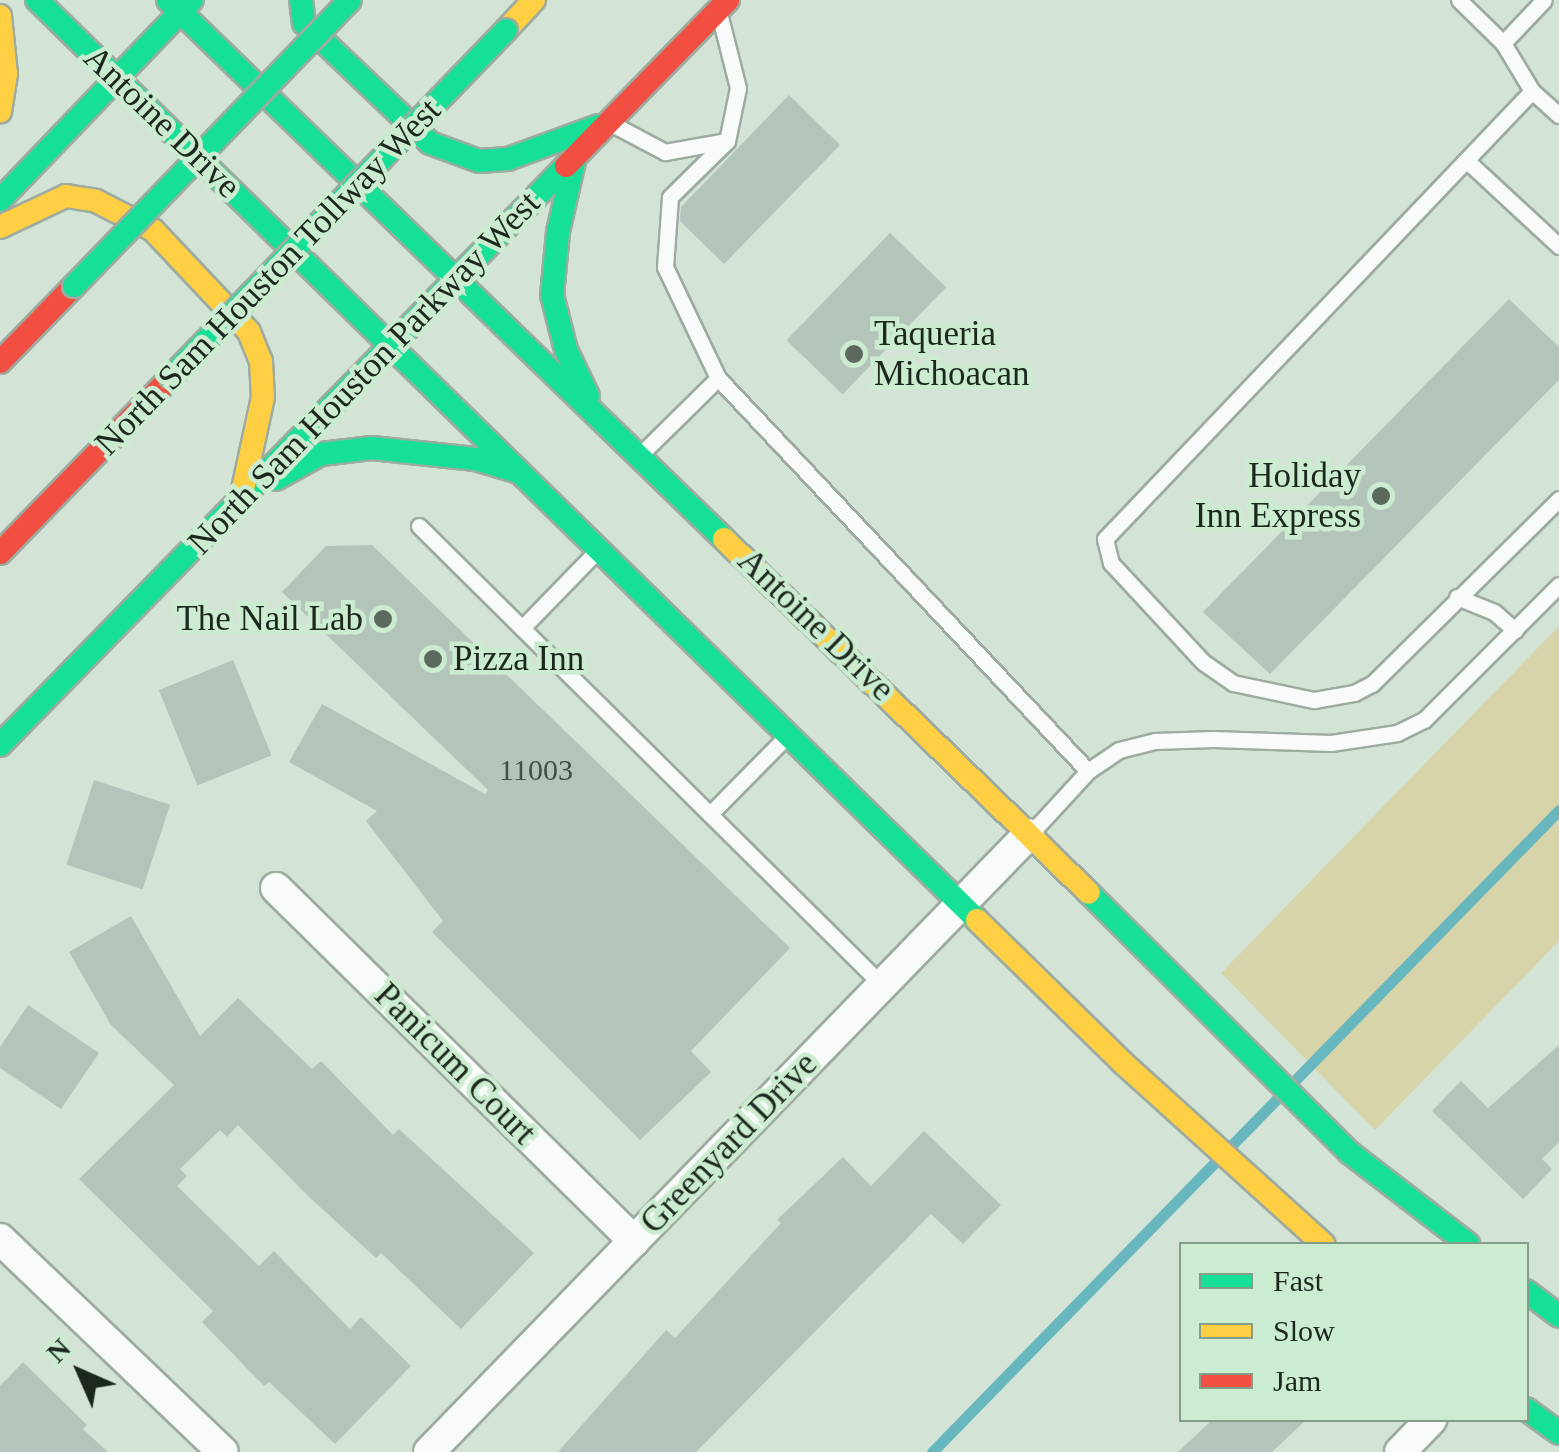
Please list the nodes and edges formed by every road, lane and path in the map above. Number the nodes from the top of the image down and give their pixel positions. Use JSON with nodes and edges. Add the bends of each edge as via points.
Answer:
{"nodes":[{"id":1,"x":37,"y":0,"type":"edge"},
{"id":2,"x":300,"y":0,"type":"edge"},
{"id":3,"x":350,"y":0,"type":"edge"},
{"id":4,"x":534,"y":0,"type":"edge"},
{"id":5,"x":1459,"y":0,"type":"edge"},
{"id":6,"x":1544,"y":0,"type":"edge"},
{"id":7,"x":181,"y":4,"type":"edge"},
{"id":8,"x":723,"y":5,"type":"edge"},
{"id":9,"x":0,"y":16,"type":"edge"},
{"id":10,"x":1502,"y":43,"type":"junction"},
{"id":11,"x":118,"y":78,"type":"junction"},
{"id":12,"x":1532,"y":91,"type":"junction"},
{"id":13,"x":0,"y":112,"type":"edge"},
{"id":14,"x":1559,"y":115,"type":"edge"},
{"id":15,"x":609,"y":122,"type":"junction"},
{"id":16,"x":727,"y":142,"type":"junction"},
{"id":17,"x":575,"y":157,"type":"junction"},
{"id":18,"x":1466,"y":160,"type":"junction"},
{"id":19,"x":0,"y":200,"type":"edge"},
{"id":20,"x":0,"y":227,"type":"edge"},
{"id":21,"x":1559,"y":246,"type":"edge"},
{"id":22,"x":456,"y":279,"type":"junction"},
{"id":23,"x":391,"y":346,"type":"junction"},
{"id":24,"x":0,"y":362,"type":"edge"},
{"id":25,"x":718,"y":378,"type":"junction"},
{"id":26,"x":596,"y":414,"type":"junction"},
{"id":27,"x":640,"y":456,"type":"junction"},
{"id":28,"x":520,"y":472,"type":"junction"},
{"id":29,"x":241,"y":499,"type":"junction"},
{"id":30,"x":1559,"y":499,"type":"edge"},
{"id":31,"x":419,"y":526,"type":"dead end"},
{"id":32,"x":598,"y":549,"type":"junction"},
{"id":33,"x":0,"y":553,"type":"edge"},
{"id":34,"x":1559,"y":585,"type":"edge"},
{"id":35,"x":1458,"y":597,"type":"junction"},
{"id":36,"x":522,"y":628,"type":"junction"},
{"id":37,"x":1515,"y":630,"type":"junction"},
{"id":38,"x":788,"y":734,"type":"junction"},
{"id":39,"x":0,"y":746,"type":"edge"},
{"id":40,"x":1088,"y":771,"type":"junction"},
{"id":41,"x":710,"y":814,"type":"junction"},
{"id":42,"x":1030,"y":834,"type":"junction"},
{"id":43,"x":276,"y":888,"type":"dead end"},
{"id":44,"x":961,"y":904,"type":"junction"},
{"id":45,"x":882,"y":985,"type":"junction"},
{"id":46,"x":0,"y":1239,"type":"edge"},
{"id":47,"x":634,"y":1241,"type":"junction"},
{"id":48,"x":1321,"y":1242,"type":"edge"},
{"id":49,"x":1465,"y":1242,"type":"edge"},
{"id":50,"x":1529,"y":1411,"type":"edge"},
{"id":51,"x":1429,"y":1422,"type":"edge"},
{"id":52,"x":1559,"y":1434,"type":"edge"},
{"id":53,"x":223,"y":1452,"type":"edge"},
{"id":54,"x":429,"y":1452,"type":"edge"},
{"id":55,"x":1400,"y":1452,"type":"edge"}],
"edges":[{"from":1,"to":11,"type":"main road","name":"Antoine Drive"},
{"from":2,"to":15,"type":"main road","via":[[304,23],[430,143],[479,162],[508,160]]},
{"from":3,"to":24,"type":"main road","bridge":true},
{"from":4,"to":33,"type":"main road","name":"North Sam Houston Tollway West","bridge":true},
{"from":5,"to":10,"type":"lane"},
{"from":6,"to":10,"type":"lane"},
{"from":7,"to":11,"type":"main road"},
{"from":7,"to":22,"type":"main road","name":"Antoine Drive"},
{"from":8,"to":15,"type":"main road","name":"North Sam Houston Parkway West"},
{"from":8,"to":16,"type":"lane","via":[[738,88]]},
{"from":9,"to":13,"type":"main road","via":[[6,74]]},
{"from":10,"to":12,"type":"lane"},
{"from":11,"to":19,"type":"main road"},
{"from":11,"to":23,"type":"main road","name":"Antoine Drive"},
{"from":12,"to":14,"type":"lane"},
{"from":12,"to":18,"type":"lane"},
{"from":15,"to":16,"type":"lane","via":[[665,152]]},
{"from":15,"to":17,"type":"main road","name":"North Sam Houston Parkway West"},
{"from":16,"to":25,"type":"lane","via":[[670,197],[665,267]]},
{"from":17,"to":22,"type":"main road","name":"North Sam Houston Parkway West"},
{"from":17,"to":26,"type":"main road","via":[[552,296],[566,350]]},
{"from":18,"to":21,"type":"lane"},
{"from":18,"to":35,"type":"lane","via":[[1105,539],[1111,563],[1202,662],[1233,684],[1259,692],[1314,700],[1354,693],[1402,658]]},
{"from":20,"to":29,"type":"main road","via":[[66,196],[96,201],[153,230],[249,332],[261,361],[263,397]]},
{"from":22,"to":23,"type":"main road","name":"North Sam Houston Parkway West"},
{"from":22,"to":26,"type":"main road","name":"Antoine Drive"},
{"from":23,"to":28,"type":"main road","name":"Antoine Drive"},
{"from":23,"to":29,"type":"main road","name":"North Sam Houston Parkway West"},
{"from":25,"to":27,"type":"lane"},
{"from":25,"to":40,"type":"lane"},
{"from":26,"to":27,"type":"main road","name":"Antoine Drive"},
{"from":27,"to":42,"type":"main road","name":"Antoine Drive"},
{"from":28,"to":29,"type":"main road","via":[[460,457],[372,448],[321,454]]},
{"from":28,"to":32,"type":"main road","name":"Antoine Drive"},
{"from":29,"to":39,"type":"main road","name":"North Sam Houston Parkway West"},
{"from":30,"to":35,"type":"lane"},
{"from":31,"to":36,"type":"lane"},
{"from":32,"to":36,"type":"lane"},
{"from":32,"to":38,"type":"main road","name":"Antoine Drive"},
{"from":34,"to":37,"type":"lane"},
{"from":35,"to":37,"type":"lane","via":[[1494,612]]},
{"from":36,"to":41,"type":"lane"},
{"from":37,"to":40,"type":"lane","via":[[1424,720],[1398,733],[1330,742],[1155,741],[1119,750]]},
{"from":38,"to":41,"type":"lane"},
{"from":38,"to":44,"type":"main road","name":"Antoine Drive"},
{"from":40,"to":42,"type":"lane"},
{"from":41,"to":45,"type":"lane"},
{"from":42,"to":44,"type":"street","name":"Greenyard Drive"},
{"from":42,"to":49,"type":"main road","name":"Antoine Drive","via":[[1350,1153]]},
{"from":43,"to":47,"type":"street","name":"Panicum Court"},
{"from":44,"to":45,"type":"street","name":"Greenyard Drive"},
{"from":44,"to":48,"type":"main road","name":"Antoine Drive","via":[[1123,1064]]},
{"from":45,"to":47,"type":"street","name":"Greenyard Drive"},
{"from":46,"to":53,"type":"street"},
{"from":47,"to":54,"type":"street","name":"Greenyard Drive"},
{"from":50,"to":52,"type":"main road"},
{"from":51,"to":55,"type":"street"}]}
